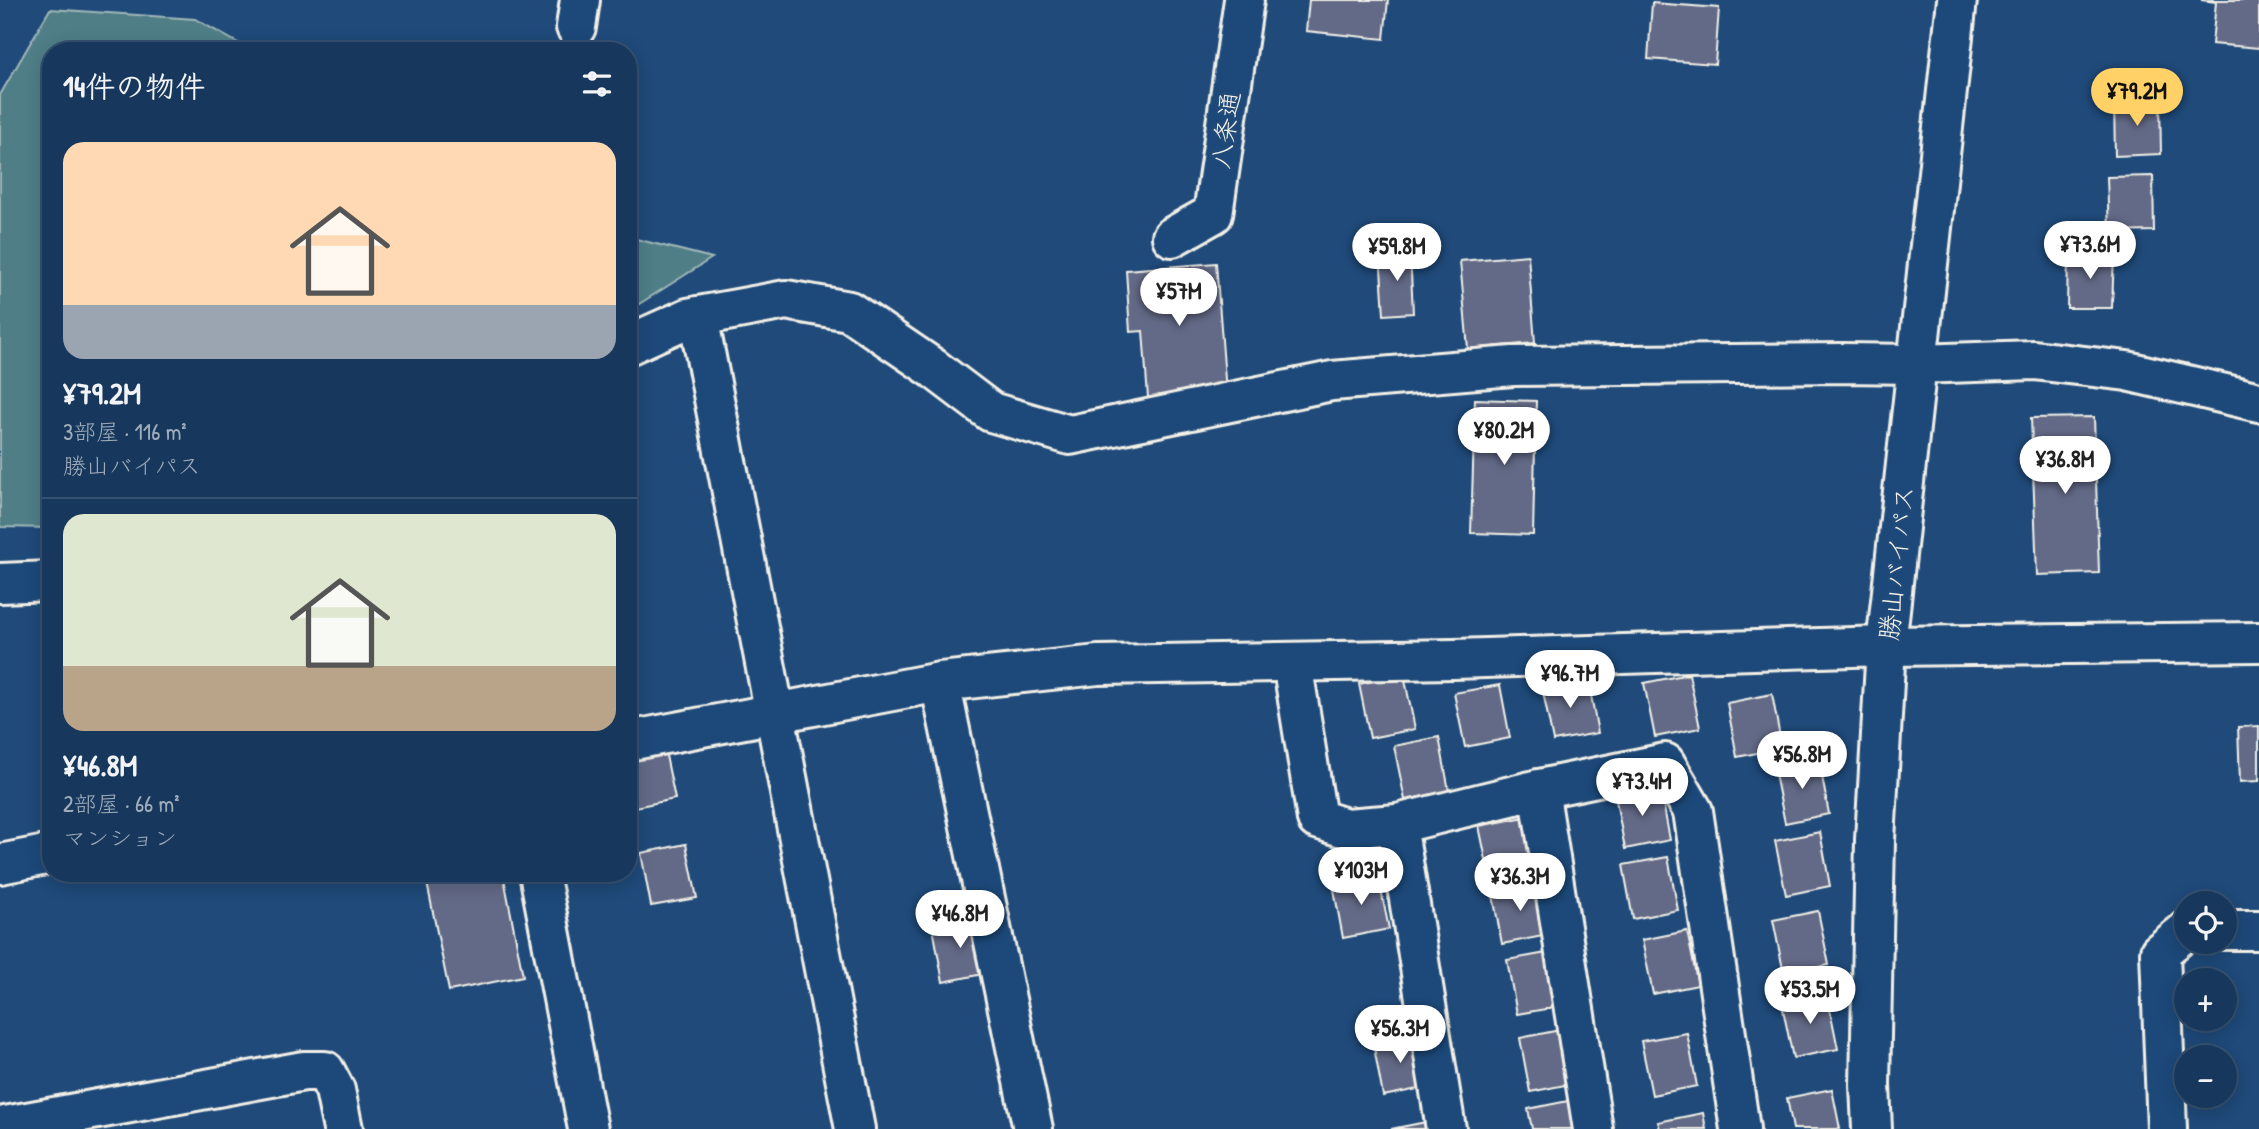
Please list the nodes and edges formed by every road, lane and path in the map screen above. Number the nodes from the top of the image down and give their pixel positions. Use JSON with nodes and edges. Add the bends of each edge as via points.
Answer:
{"nodes":[{"id":1,"x":1244,"y":0,"type":"edge"},
{"id":2,"x":1957,"y":0,"type":"edge"},
{"id":3,"x":1172,"y":237,"type":"dead end"},
{"id":4,"x":698,"y":316,"type":"junction"},
{"id":5,"x":637,"y":341,"type":"edge"},
{"id":6,"x":1918,"y":364,"type":"junction"},
{"id":7,"x":2259,"y":402,"type":"edge"},
{"id":8,"x":42,"y":581,"type":"edge"},
{"id":9,"x":0,"y":583,"type":"edge"},
{"id":10,"x":2259,"y":642,"type":"edge"},
{"id":11,"x":1886,"y":646,"type":"junction"},
{"id":12,"x":1292,"y":662,"type":"junction"},
{"id":13,"x":940,"y":682,"type":"junction"},
{"id":14,"x":775,"y":713,"type":"junction"},
{"id":15,"x":637,"y":739,"type":"edge"},
{"id":16,"x":1539,"y":789,"type":"junction"},
{"id":17,"x":1397,"y":824,"type":"junction"},
{"id":18,"x":42,"y":856,"type":"edge"},
{"id":19,"x":0,"y":864,"type":"edge"},
{"id":20,"x":541,"y":882,"type":"edge"},
{"id":21,"x":2237,"y":930,"type":"edge"},
{"id":22,"x":2259,"y":930,"type":"edge"},
{"id":23,"x":2174,"y":941,"type":"edge"},
{"id":24,"x":76,"y":1121,"type":"edge"},
{"id":25,"x":0,"y":1127,"type":"edge"},
{"id":26,"x":343,"y":1129,"type":"edge"},
{"id":27,"x":588,"y":1129,"type":"edge"},
{"id":28,"x":855,"y":1129,"type":"edge"},
{"id":29,"x":1033,"y":1129,"type":"edge"},
{"id":30,"x":1447,"y":1129,"type":"edge"},
{"id":31,"x":1593,"y":1129,"type":"edge"},
{"id":32,"x":1740,"y":1129,"type":"edge"},
{"id":33,"x":1871,"y":1129,"type":"edge"},
{"id":34,"x":2166,"y":1129,"type":"edge"}],
"edges":[{"from":1,"to":3,"type":"street","name":"八条通","via":[[1213,214]]},
{"from":2,"to":6,"type":"street","name":"勝山バイパス"},
{"from":4,"to":5,"type":"street"},
{"from":4,"to":6,"type":"street","via":[[786,300],[849,311],[991,412],[1070,435],[1332,381],[1513,366]]},
{"from":4,"to":14,"type":"street"},
{"from":6,"to":7,"type":"street","via":[[2047,362],[2127,371]]},
{"from":6,"to":11,"type":"street","name":"勝山バイパス"},
{"from":8,"to":9,"type":"street"},
{"from":10,"to":11,"type":"street"},
{"from":11,"to":12,"type":"street"},
{"from":11,"to":33,"type":"street","name":"勝山バイパス","via":[[1875,840]]},
{"from":12,"to":13,"type":"street","via":[[1098,665]]},
{"from":12,"to":17,"type":"street","via":[[1317,819],[1346,828]]},
{"from":13,"to":14,"type":"street"},
{"from":13,"to":29,"type":"street"},
{"from":14,"to":15,"type":"street"},
{"from":14,"to":28,"type":"street"},
{"from":16,"to":17,"type":"street"},
{"from":16,"to":31,"type":"street"},
{"from":16,"to":32,"type":"street","via":[[1665,763],[1693,811]]},
{"from":17,"to":30,"type":"street"},
{"from":18,"to":19,"type":"street"},
{"from":20,"to":27,"type":"street"},
{"from":21,"to":22,"type":"street"},
{"from":23,"to":34,"type":"street","via":[[2160,952]]},
{"from":24,"to":25,"type":"street"},
{"from":24,"to":26,"type":"street","via":[[304,1071],[325,1071],[335,1090]]}]}
